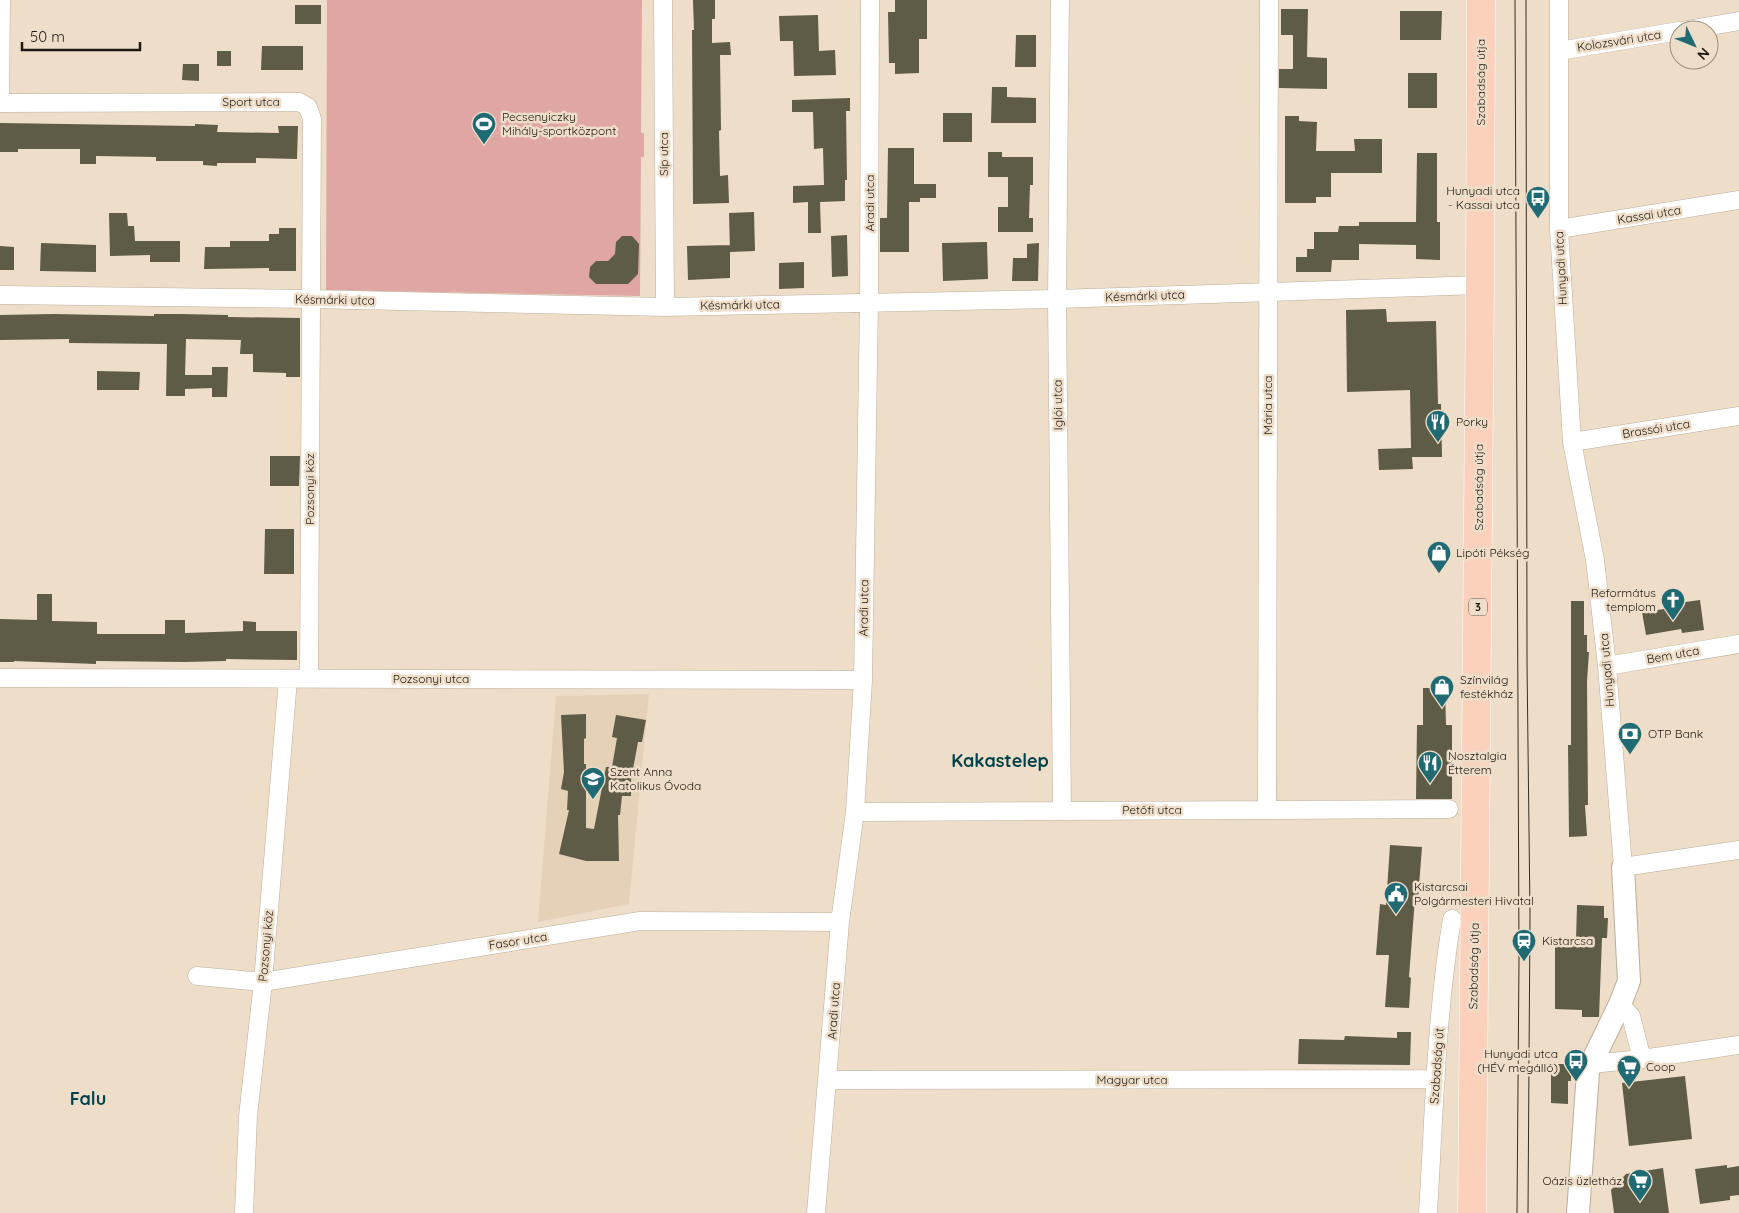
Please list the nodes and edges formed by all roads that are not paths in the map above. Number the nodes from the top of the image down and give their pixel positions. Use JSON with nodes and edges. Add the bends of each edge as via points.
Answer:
{"nodes":[{"id":1,"x":1,"y":0,"type":"edge"},
{"id":2,"x":663,"y":0,"type":"edge"},
{"id":3,"x":870,"y":0,"type":"edge"},
{"id":4,"x":1060,"y":0,"type":"edge"},
{"id":5,"x":1269,"y":0,"type":"edge"},
{"id":6,"x":1481,"y":0,"type":"edge"},
{"id":7,"x":1559,"y":0,"type":"edge"},
{"id":8,"x":1739,"y":21,"type":"edge"},
{"id":9,"x":1719,"y":24,"type":"edge"},
{"id":10,"x":1669,"y":33,"type":"edge"},
{"id":11,"x":1559,"y":51,"type":"junction"},
{"id":12,"x":0,"y":103,"type":"edge"},
{"id":13,"x":1739,"y":200,"type":"edge"},
{"id":14,"x":1559,"y":229,"type":"junction"},
{"id":15,"x":1480,"y":285,"type":"junction"},
{"id":16,"x":1269,"y":292,"type":"junction"},
{"id":17,"x":0,"y":295,"type":"edge"},
{"id":18,"x":311,"y":299,"type":"junction"},
{"id":19,"x":1057,"y":299,"type":"junction"},
{"id":20,"x":869,"y":302,"type":"junction"},
{"id":21,"x":665,"y":307,"type":"junction"},
{"id":22,"x":1739,"y":416,"type":"edge"},
{"id":23,"x":1572,"y":442,"type":"junction"},
{"id":24,"x":1739,"y":644,"type":"edge"},
{"id":25,"x":1607,"y":666,"type":"junction"},
{"id":26,"x":0,"y":678,"type":"edge"},
{"id":27,"x":309,"y":678,"type":"junction"},
{"id":28,"x":288,"y":679,"type":"junction"},
{"id":29,"x":863,"y":680,"type":"junction"},
{"id":30,"x":1449,"y":809,"type":"dead end"},
{"id":31,"x":1062,"y":810,"type":"junction"},
{"id":32,"x":1267,"y":810,"type":"junction"},
{"id":33,"x":854,"y":812,"type":"junction"},
{"id":34,"x":1739,"y":850,"type":"edge"},
{"id":35,"x":1623,"y":867,"type":"junction"},
{"id":36,"x":1452,"y":919,"type":"dead end"},
{"id":37,"x":840,"y":922,"type":"junction"},
{"id":38,"x":197,"y":976,"type":"dead end"},
{"id":39,"x":263,"y":982,"type":"junction"},
{"id":40,"x":1620,"y":1004,"type":"junction"},
{"id":41,"x":1739,"y":1045,"type":"edge"},
{"id":42,"x":1642,"y":1059,"type":"junction"},
{"id":43,"x":1590,"y":1064,"type":"junction"},
{"id":44,"x":1436,"y":1079,"type":"junction"},
{"id":45,"x":828,"y":1080,"type":"junction"},
{"id":46,"x":244,"y":1213,"type":"edge"},
{"id":47,"x":816,"y":1213,"type":"edge"},
{"id":48,"x":1428,"y":1213,"type":"edge"},
{"id":49,"x":1472,"y":1213,"type":"edge"},
{"id":50,"x":1578,"y":1213,"type":"edge"}],
"edges":[{"from":1,"to":12,"type":"street"},
{"from":2,"to":21,"type":"street","name":"Síp utca"},
{"from":3,"to":20,"type":"street","name":"Aradi utca"},
{"from":4,"to":19,"type":"street","name":"Iglói utca"},
{"from":5,"to":16,"type":"street","name":"Mária utca"},
{"from":6,"to":15,"type":"main road","name":"Szabadság útja","number":"3"},
{"from":7,"to":11,"type":"street","name":"Hunyadi utca"},
{"from":8,"to":9,"type":"street"},
{"from":10,"to":11,"type":"street","name":"Kolozsvári utca"},
{"from":11,"to":14,"type":"street","name":"Hunyadi utca"},
{"from":12,"to":18,"type":"street","name":"Sport utca","via":[[299,102],[308,107],[312,118]]},
{"from":13,"to":14,"type":"street","name":"Kassai utca"},
{"from":14,"to":23,"type":"street","name":"Hunyadi utca"},
{"from":15,"to":16,"type":"street","name":"Késmárki utca"},
{"from":15,"to":49,"type":"main road","name":"Szabadság útja","number":"3"},
{"from":16,"to":19,"type":"street","name":"Késmárki utca"},
{"from":16,"to":32,"type":"street","name":"Mária utca"},
{"from":17,"to":18,"type":"street","name":"Késmárki utca"},
{"from":18,"to":21,"type":"street","name":"Késmárki utca"},
{"from":18,"to":27,"type":"street","name":"Pozsonyi köz"},
{"from":19,"to":20,"type":"street","name":"Késmárki utca"},
{"from":19,"to":31,"type":"street","name":"Iglói utca"},
{"from":20,"to":21,"type":"street","name":"Késmárki utca"},
{"from":20,"to":29,"type":"street","name":"Aradi utca"},
{"from":22,"to":23,"type":"street","name":"Brassói utca"},
{"from":23,"to":25,"type":"street","name":"Hunyadi utca","via":[[1595,560]]},
{"from":24,"to":25,"type":"street","name":"Bem utca"},
{"from":25,"to":35,"type":"street","name":"Hunyadi utca"},
{"from":26,"to":28,"type":"street","name":"Pozsonyi utca"},
{"from":27,"to":28,"type":"street","name":"Pozsonyi utca"},
{"from":27,"to":29,"type":"street","name":"Pozsonyi utca"},
{"from":28,"to":39,"type":"street","name":"Pozsonyi köz"},
{"from":29,"to":33,"type":"street","name":"Aradi utca"},
{"from":30,"to":32,"type":"street","name":"Petőfi utca"},
{"from":31,"to":32,"type":"street","name":"Petőfi utca"},
{"from":31,"to":33,"type":"street","name":"Petőfi utca"},
{"from":33,"to":37,"type":"street","name":"Aradi utca"},
{"from":34,"to":35,"type":"street"},
{"from":35,"to":40,"type":"street","name":"Hunyadi utca","via":[[1629,981]]},
{"from":36,"to":44,"type":"street","name":"Szabadság út","via":[[1446,953]]},
{"from":37,"to":39,"type":"street","name":"Fasor utca","via":[[640,921]]},
{"from":37,"to":45,"type":"street","name":"Aradi utca"},
{"from":38,"to":39,"type":"street","name":"Fasor utca"},
{"from":39,"to":46,"type":"street","name":"Pozsonyi köz","via":[[248,1116]]},
{"from":40,"to":42,"type":"street","via":[[1631,1016]]},
{"from":40,"to":43,"type":"street","name":"Hunyadi utca"},
{"from":41,"to":42,"type":"street"},
{"from":42,"to":43,"type":"street"},
{"from":43,"to":50,"type":"street","name":"Hunyadi utca"},
{"from":44,"to":45,"type":"street","name":"Magyar utca"},
{"from":44,"to":48,"type":"street","name":"Szabadság út"},
{"from":45,"to":47,"type":"street","name":"Aradi utca"}]}
